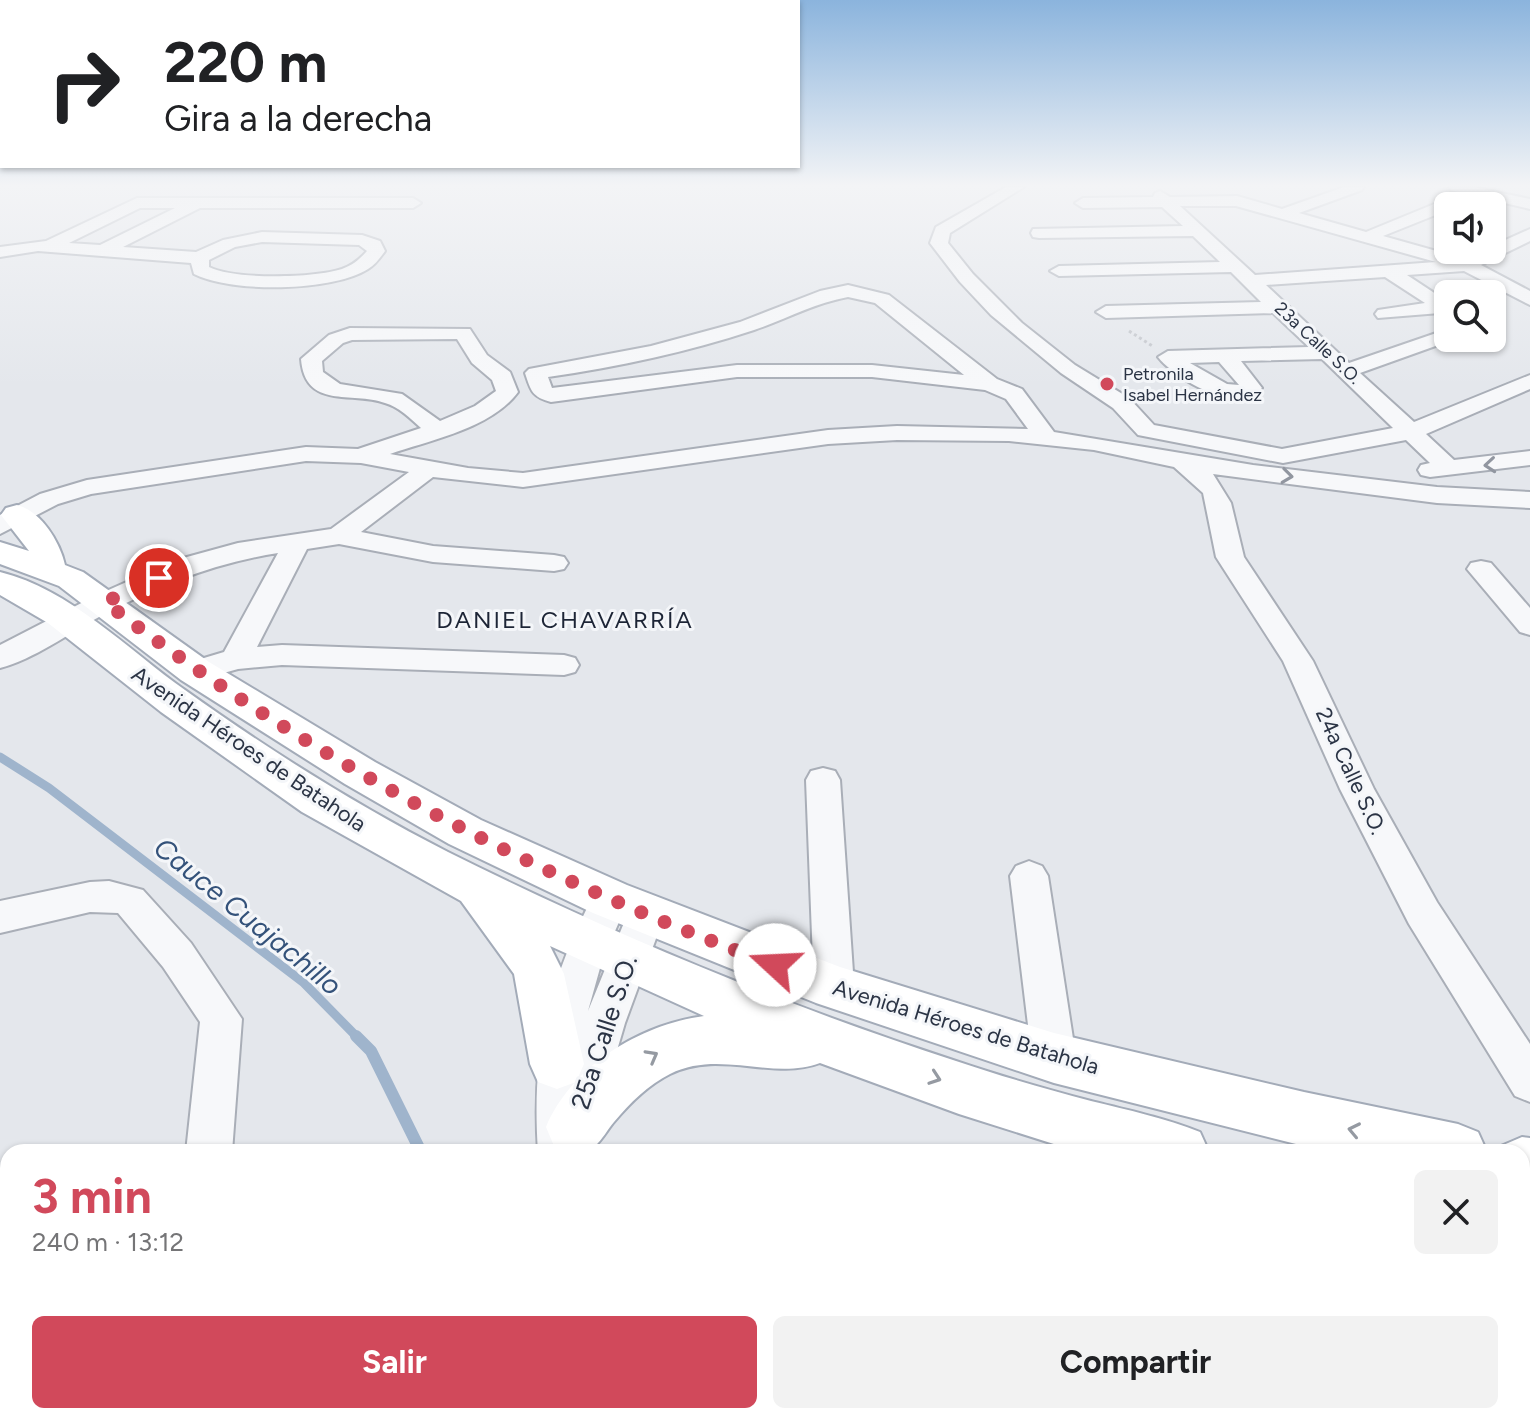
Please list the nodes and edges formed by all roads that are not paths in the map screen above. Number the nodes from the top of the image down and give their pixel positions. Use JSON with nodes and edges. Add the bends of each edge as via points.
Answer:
{"nodes":[{"id":1,"x":164,"y":253,"type":"edge"},
{"id":2,"x":208,"y":253,"type":"edge"},
{"id":3,"x":374,"y":253,"type":"edge"},
{"id":4,"x":948,"y":253,"type":"edge"},
{"id":5,"x":1223,"y":253,"type":"edge"},
{"id":6,"x":1426,"y":253,"type":"edge"},
{"id":7,"x":200,"y":258,"type":"junction"},
{"id":8,"x":1506,"y":259,"type":"edge"},
{"id":9,"x":1518,"y":262,"type":"dead end"},
{"id":10,"x":1467,"y":265,"type":"junction"},
{"id":11,"x":1237,"y":267,"type":"junction"},
{"id":12,"x":1059,"y":271,"type":"dead end"},
{"id":13,"x":1390,"y":272,"type":"junction"},
{"id":14,"x":1252,"y":281,"type":"junction"},
{"id":15,"x":1530,"y":299,"type":"edge"},
{"id":16,"x":1434,"y":300,"type":"edge"},
{"id":17,"x":1278,"y":307,"type":"junction"},
{"id":18,"x":1434,"y":309,"type":"edge"},
{"id":19,"x":1106,"y":312,"type":"dead end"},
{"id":20,"x":1434,"y":340,"type":"edge"},
{"id":21,"x":1426,"y":343,"type":"junction"},
{"id":22,"x":1330,"y":353,"type":"junction"},
{"id":23,"x":1224,"y":355,"type":"dead end"},
{"id":24,"x":1349,"y":370,"type":"junction"},
{"id":25,"x":1530,"y":381,"type":"edge"},
{"id":26,"x":989,"y":384,"type":"junction"},
{"id":27,"x":435,"y":429,"type":"junction"},
{"id":28,"x":1410,"y":432,"type":"junction"},
{"id":29,"x":1009,"y":434,"type":"junction"},
{"id":30,"x":1046,"y":437,"type":"junction"},
{"id":31,"x":1144,"y":441,"type":"junction"},
{"id":32,"x":366,"y":454,"type":"junction"},
{"id":33,"x":1283,"y":456,"type":"junction"},
{"id":34,"x":1530,"y":458,"type":"edge"},
{"id":35,"x":1182,"y":462,"type":"junction"},
{"id":36,"x":1449,"y":468,"type":"junction"},
{"id":37,"x":428,"y":469,"type":"junction"},
{"id":38,"x":1253,"y":472,"type":"junction"},
{"id":39,"x":1219,"y":495,"type":"junction"},
{"id":40,"x":1530,"y":500,"type":"edge"},
{"id":41,"x":6,"y":512,"type":"edge"},
{"id":42,"x":339,"y":536,"type":"junction"},
{"id":43,"x":298,"y":541,"type":"junction"},
{"id":44,"x":0,"y":552,"type":"edge"},
{"id":45,"x":554,"y":563,"type":"dead end"},
{"id":46,"x":49,"y":568,"type":"junction"},
{"id":47,"x":1481,"y":569,"type":"dead end"},
{"id":48,"x":0,"y":582,"type":"edge"},
{"id":49,"x":105,"y":602,"type":"junction"},
{"id":50,"x":68,"y":620,"type":"junction"},
{"id":51,"x":1530,"y":626,"type":"edge"},
{"id":52,"x":0,"y":658,"type":"edge"},
{"id":53,"x":216,"y":665,"type":"junction"},
{"id":54,"x":564,"y":665,"type":"dead end"},
{"id":55,"x":823,"y":780,"type":"dead end"},
{"id":56,"x":1029,"y":876,"type":"dead end"},
{"id":57,"x":474,"y":888,"type":"junction"},
{"id":58,"x":0,"y":917,"type":"edge"},
{"id":59,"x":617,"y":929,"type":"junction"},
{"id":60,"x":834,"y":987,"type":"junction"},
{"id":61,"x":862,"y":1052,"type":"junction"},
{"id":62,"x":1054,"y":1058,"type":"junction"},
{"id":63,"x":557,"y":1064,"type":"junction"},
{"id":64,"x":1530,"y":1082,"type":"edge"},
{"id":65,"x":210,"y":1144,"type":"edge"},
{"id":66,"x":567,"y":1144,"type":"edge"},
{"id":67,"x":1149,"y":1144,"type":"edge"},
{"id":68,"x":1421,"y":1144,"type":"edge"}],
"edges":[{"from":1,"to":7,"type":"street"},
{"from":2,"to":7,"type":"street"},
{"from":3,"to":7,"type":"street","via":[[362,267],[323,279],[216,278],[200,270]]},
{"from":4,"to":31,"type":"street","via":[[1027,336],[1126,407]]},
{"from":5,"to":11,"type":"street","name":"23a Calle S.O."},
{"from":6,"to":10,"type":"street"},
{"from":8,"to":9,"type":"street"},
{"from":10,"to":13,"type":"street"},
{"from":10,"to":15,"type":"street"},
{"from":11,"to":12,"type":"street"},
{"from":11,"to":14,"type":"street","name":"23a Calle S.O."},
{"from":13,"to":14,"type":"street"},
{"from":13,"to":16,"type":"street"},
{"from":14,"to":17,"type":"street","name":"23a Calle S.O."},
{"from":17,"to":19,"type":"street"},
{"from":17,"to":22,"type":"street","name":"23a Calle S.O."},
{"from":18,"to":21,"type":"street","via":[[1385,314]]},
{"from":20,"to":21,"type":"street"},
{"from":21,"to":24,"type":"street"},
{"from":22,"to":23,"type":"street"},
{"from":22,"to":24,"type":"street","name":"23a Calle S.O."},
{"from":24,"to":28,"type":"street","name":"23a Calle S.O."},
{"from":25,"to":28,"type":"street"},
{"from":26,"to":26,"type":"street","via":[[882,299],[848,291],[641,355],[536,373],[542,392],[551,395],[774,370],[872,371]]},
{"from":26,"to":29,"type":"street","via":[[987,397]]},
{"from":26,"to":30,"type":"street","via":[[1014,394]]},
{"from":27,"to":27,"type":"street","via":[[501,402],[507,392],[502,377],[479,359],[463,333],[350,334],[311,359],[310,370],[318,383],[333,390],[387,396],[411,406]]},
{"from":27,"to":32,"type":"street"},
{"from":28,"to":33,"type":"street"},
{"from":28,"to":36,"type":"street","name":"23a Calle S.O."},
{"from":29,"to":30,"type":"street"},
{"from":29,"to":37,"type":"street","via":[[828,437],[523,480]]},
{"from":30,"to":31,"type":"street"},
{"from":31,"to":33,"type":"street"},
{"from":31,"to":35,"type":"street"},
{"from":32,"to":37,"type":"street"},
{"from":32,"to":41,"type":"street","via":[[306,454],[87,487]]},
{"from":33,"to":36,"type":"street","via":[[1414,472]]},
{"from":34,"to":36,"type":"street","one_way":true},
{"from":35,"to":38,"type":"street"},
{"from":35,"to":39,"type":"street"},
{"from":37,"to":42,"type":"street"},
{"from":38,"to":39,"type":"street"},
{"from":38,"to":40,"type":"street","one_way":true,"via":[[1437,495]]},
{"from":39,"to":64,"type":"street","name":"24a Calle S.O.","via":[[1230,557],[1298,661],[1357,789],[1423,913]]},
{"from":41,"to":46,"type":"main road","via":[[45,548]]},
{"from":42,"to":43,"type":"street"},
{"from":42,"to":45,"type":"street","via":[[433,554]]},
{"from":43,"to":49,"type":"street","via":[[186,566]]},
{"from":43,"to":53,"type":"street"},
{"from":44,"to":46,"type":"main road","name":"Avenida Héroes de Batahola"},
{"from":46,"to":49,"type":"main road","name":"Avenida Héroes de Batahola"},
{"from":47,"to":51,"type":"street"},
{"from":48,"to":50,"type":"main road","name":"Avenida Héroes de Batahola"},
{"from":49,"to":50,"type":"street"},
{"from":49,"to":53,"type":"main road","name":"Avenida Héroes de Batahola"},
{"from":50,"to":52,"type":"street"},
{"from":50,"to":57,"type":"main road","name":"Avenida Héroes de Batahola","via":[[159,691],[323,804]]},
{"from":53,"to":54,"type":"street","via":[[282,655]]},
{"from":53,"to":59,"type":"main road","name":"Avenida Héroes de Batahola","via":[[360,773],[465,832]]},
{"from":55,"to":60,"type":"street"},
{"from":56,"to":62,"type":"street"},
{"from":57,"to":59,"type":"main road","name":"Avenida Héroes de Batahola"},
{"from":57,"to":63,"type":"main road","via":[[528,952],[539,974]]},
{"from":58,"to":65,"type":"street","via":[[90,897],[130,901],[177,955],[221,1019]]},
{"from":59,"to":60,"type":"main road","name":"Avenida Héroes de Batahola"},
{"from":59,"to":61,"type":"main road","name":"Avenida Héroes de Batahola","via":[[706,994]]},
{"from":59,"to":63,"type":"street","name":"25a Calle S.O.","via":[[565,1013]]},
{"from":59,"to":66,"type":"street","name":"25a Calle S.O.","via":[[604,1023]]},
{"from":60,"to":62,"type":"main road","name":"Avenida Héroes de Batahola"},
{"from":66,"to":61,"type":"main road","one_way":true,"via":[[623,1074],[655,1052],[692,1040],[725,1037]]},
{"from":61,"to":67,"type":"main road","name":"Avenida Héroes de Batahola","one_way":true,"via":[[1048,1118]]},
{"from":68,"to":62,"type":"main road","name":"Avenida Héroes de Batahola","one_way":true},
{"from":63,"to":66,"type":"street","name":"25a Calle S.O.","via":[[556,1107]]}]}
